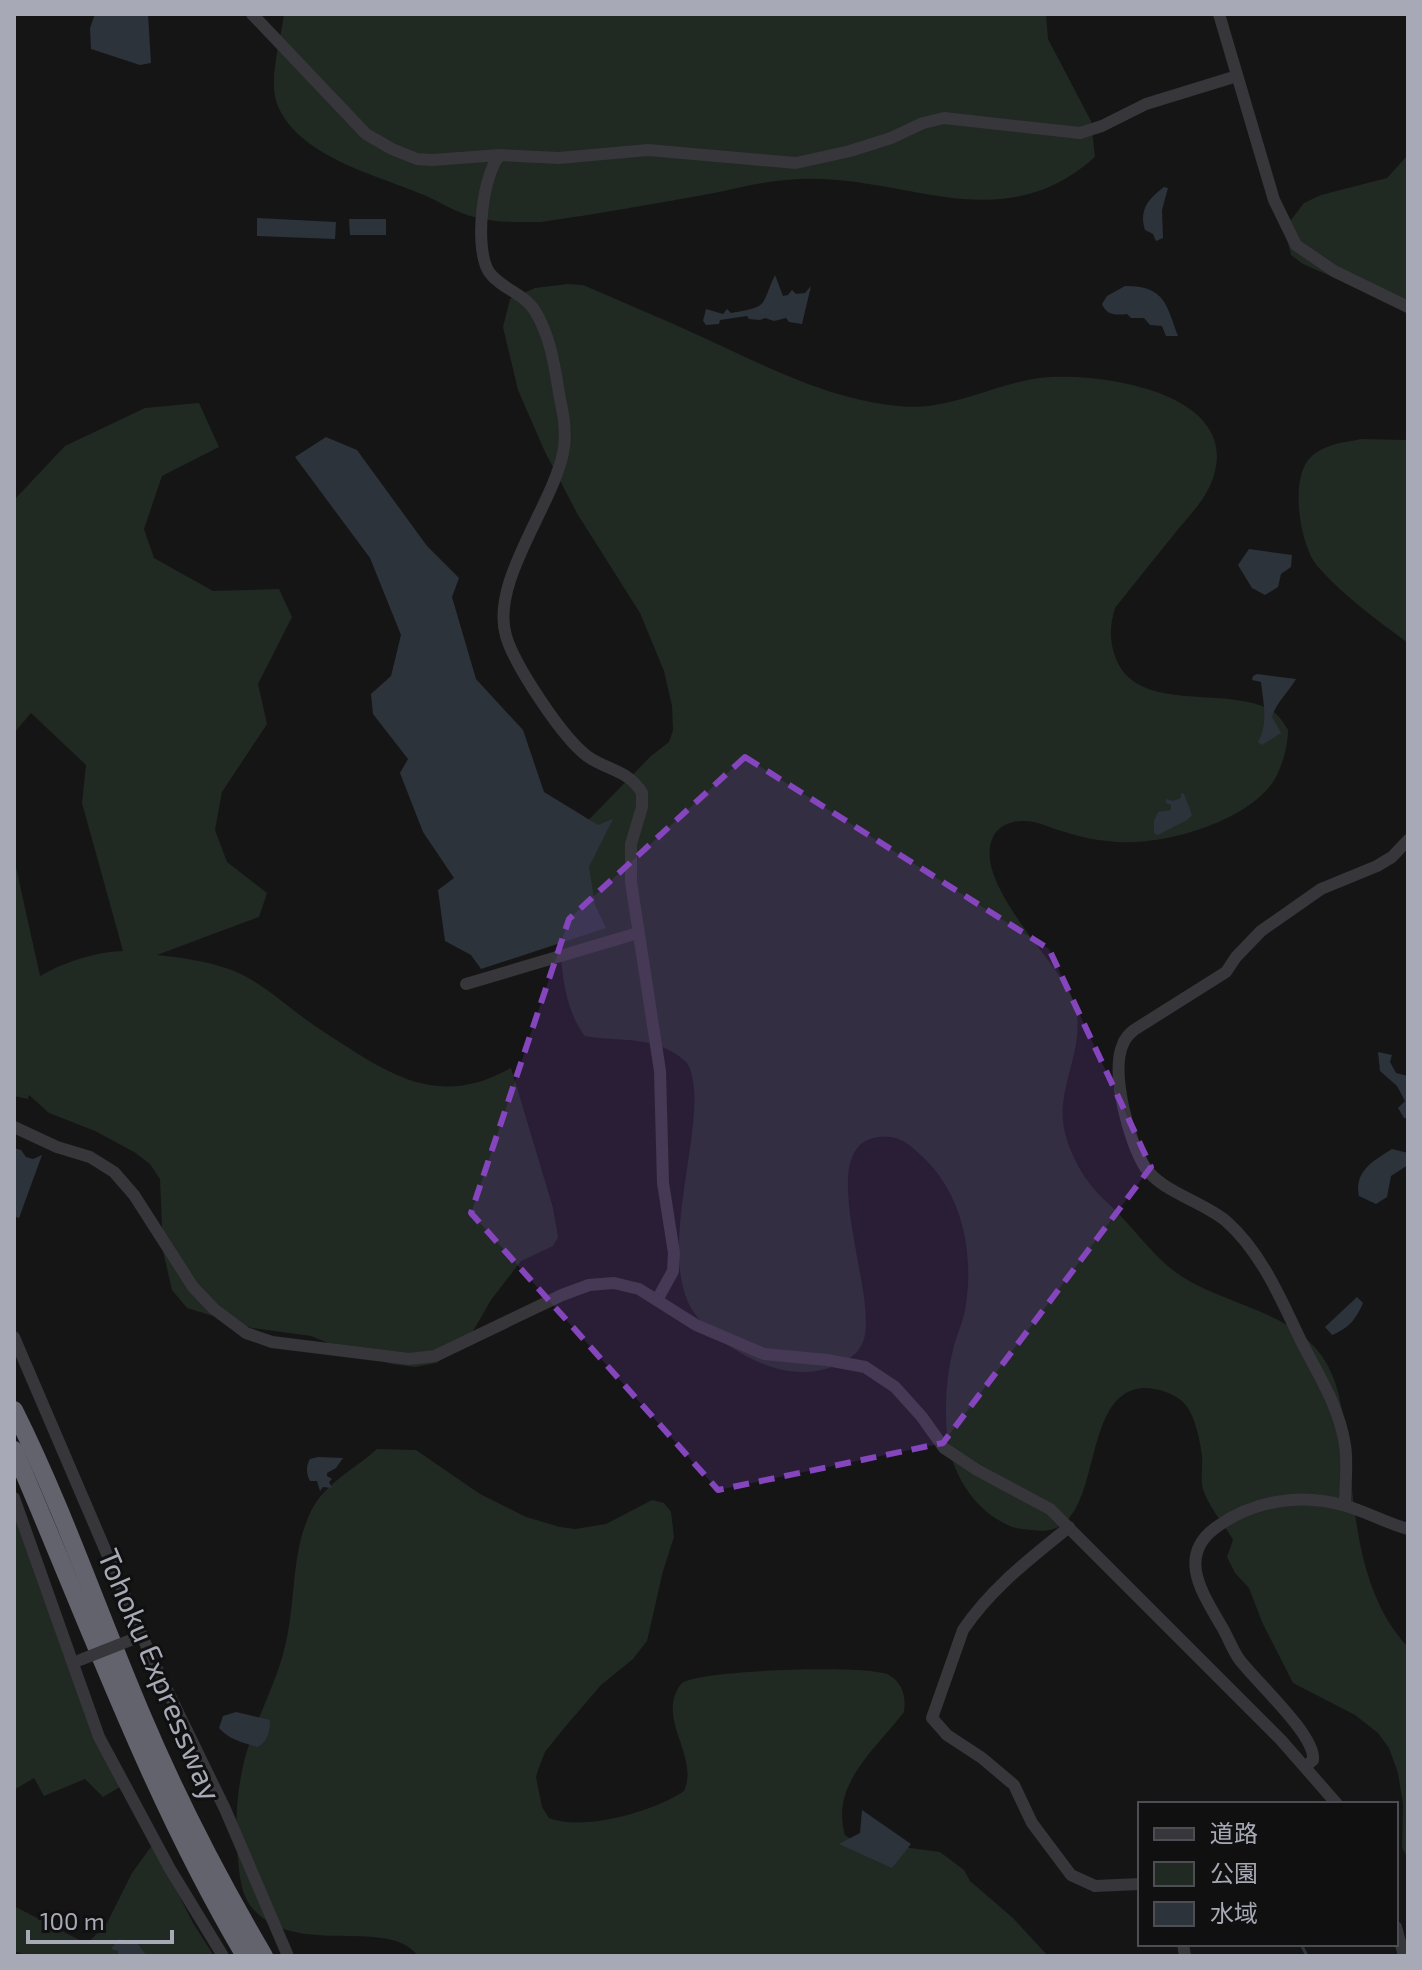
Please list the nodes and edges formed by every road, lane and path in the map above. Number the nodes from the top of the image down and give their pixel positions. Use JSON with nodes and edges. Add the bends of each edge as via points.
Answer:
{"nodes":[{"id":1,"x":252,"y":14,"type":"edge"},
{"id":2,"x":1219,"y":14,"type":"edge"},
{"id":3,"x":1237,"y":76,"type":"junction"},
{"id":4,"x":500,"y":155,"type":"junction"},
{"id":5,"x":1408,"y":307,"type":"edge"},
{"id":6,"x":1408,"y":840,"type":"edge"},
{"id":7,"x":638,"y":933,"type":"junction"},
{"id":8,"x":466,"y":984,"type":"dead end"},
{"id":9,"x":14,"y":1127,"type":"edge"},
{"id":10,"x":657,"y":1300,"type":"junction"},
{"id":11,"x":14,"y":1337,"type":"edge"},
{"id":12,"x":14,"y":1410,"type":"edge"},
{"id":13,"x":14,"y":1450,"type":"edge"},
{"id":14,"x":14,"y":1498,"type":"edge"},
{"id":15,"x":1345,"y":1505,"type":"junction"},
{"id":16,"x":1069,"y":1527,"type":"junction"},
{"id":17,"x":1408,"y":1529,"type":"edge"},
{"id":18,"x":138,"y":1635,"type":"junction"},
{"id":19,"x":76,"y":1660,"type":"junction"},
{"id":20,"x":1305,"y":1767,"type":"junction"},
{"id":21,"x":1335,"y":1802,"type":"edge"},
{"id":22,"x":1138,"y":1884,"type":"edge"},
{"id":23,"x":1398,"y":1934,"type":"edge"},
{"id":24,"x":223,"y":1956,"type":"edge"},
{"id":25,"x":245,"y":1956,"type":"edge"},
{"id":26,"x":264,"y":1956,"type":"edge"},
{"id":27,"x":288,"y":1956,"type":"edge"},
{"id":28,"x":1404,"y":1956,"type":"edge"}],
"edges":[{"from":1,"to":4,"type":"street","via":[[375,141],[417,159]]},
{"from":2,"to":3,"type":"street"},
{"from":3,"to":4,"type":"street","via":[[1146,104],[1080,133],[944,118],[850,151],[796,163],[688,151],[559,158]]},
{"from":3,"to":5,"type":"street","via":[[1274,200],[1296,245],[1334,271]]},
{"from":4,"to":7,"type":"street","via":[[488,176],[483,215],[486,267],[525,298],[539,319],[556,375],[565,440],[555,480],[507,589],[503,625],[525,674],[572,741],[586,755],[625,775],[642,793],[630,857]]},
{"from":6,"to":15,"type":"street","via":[[1392,857],[1321,889],[1261,931],[1219,978],[1134,1030],[1119,1056],[1124,1108],[1144,1166],[1229,1224],[1255,1254],[1287,1310],[1342,1429]]},
{"from":7,"to":8,"type":"street"},
{"from":7,"to":10,"type":"street","via":[[660,1071],[663,1183],[674,1253],[673,1271]]},
{"from":9,"to":10,"type":"street","via":[[114,1172],[193,1287],[246,1333],[272,1342],[422,1358],[589,1285],[614,1283]]},
{"from":10,"to":16,"type":"street","via":[[696,1325],[764,1354],[865,1367],[895,1387],[944,1448],[1050,1509]]},
{"from":11,"to":18,"type":"street"},
{"from":12,"to":26,"type":"highway","name":"Tohoku Expressway","via":[[141,1714]]},
{"from":13,"to":25,"type":"highway","name":"Tohoku Expressway","via":[[173,1824]]},
{"from":14,"to":19,"type":"street"},
{"from":15,"to":17,"type":"street"},
{"from":15,"to":20,"type":"street","via":[[1290,1499],[1247,1510],[1205,1536],[1194,1566],[1203,1594],[1239,1658],[1314,1751]]},
{"from":16,"to":20,"type":"street"},
{"from":16,"to":22,"type":"street","via":[[1010,1575],[970,1619],[932,1718],[1014,1785],[1032,1823],[1071,1875],[1095,1886]]},
{"from":18,"to":19,"type":"street","bridge":true},
{"from":18,"to":27,"type":"street","via":[[225,1809]]},
{"from":19,"to":24,"type":"street","via":[[99,1737]]},
{"from":20,"to":21,"type":"street"},
{"from":23,"to":28,"type":"street"}]}
